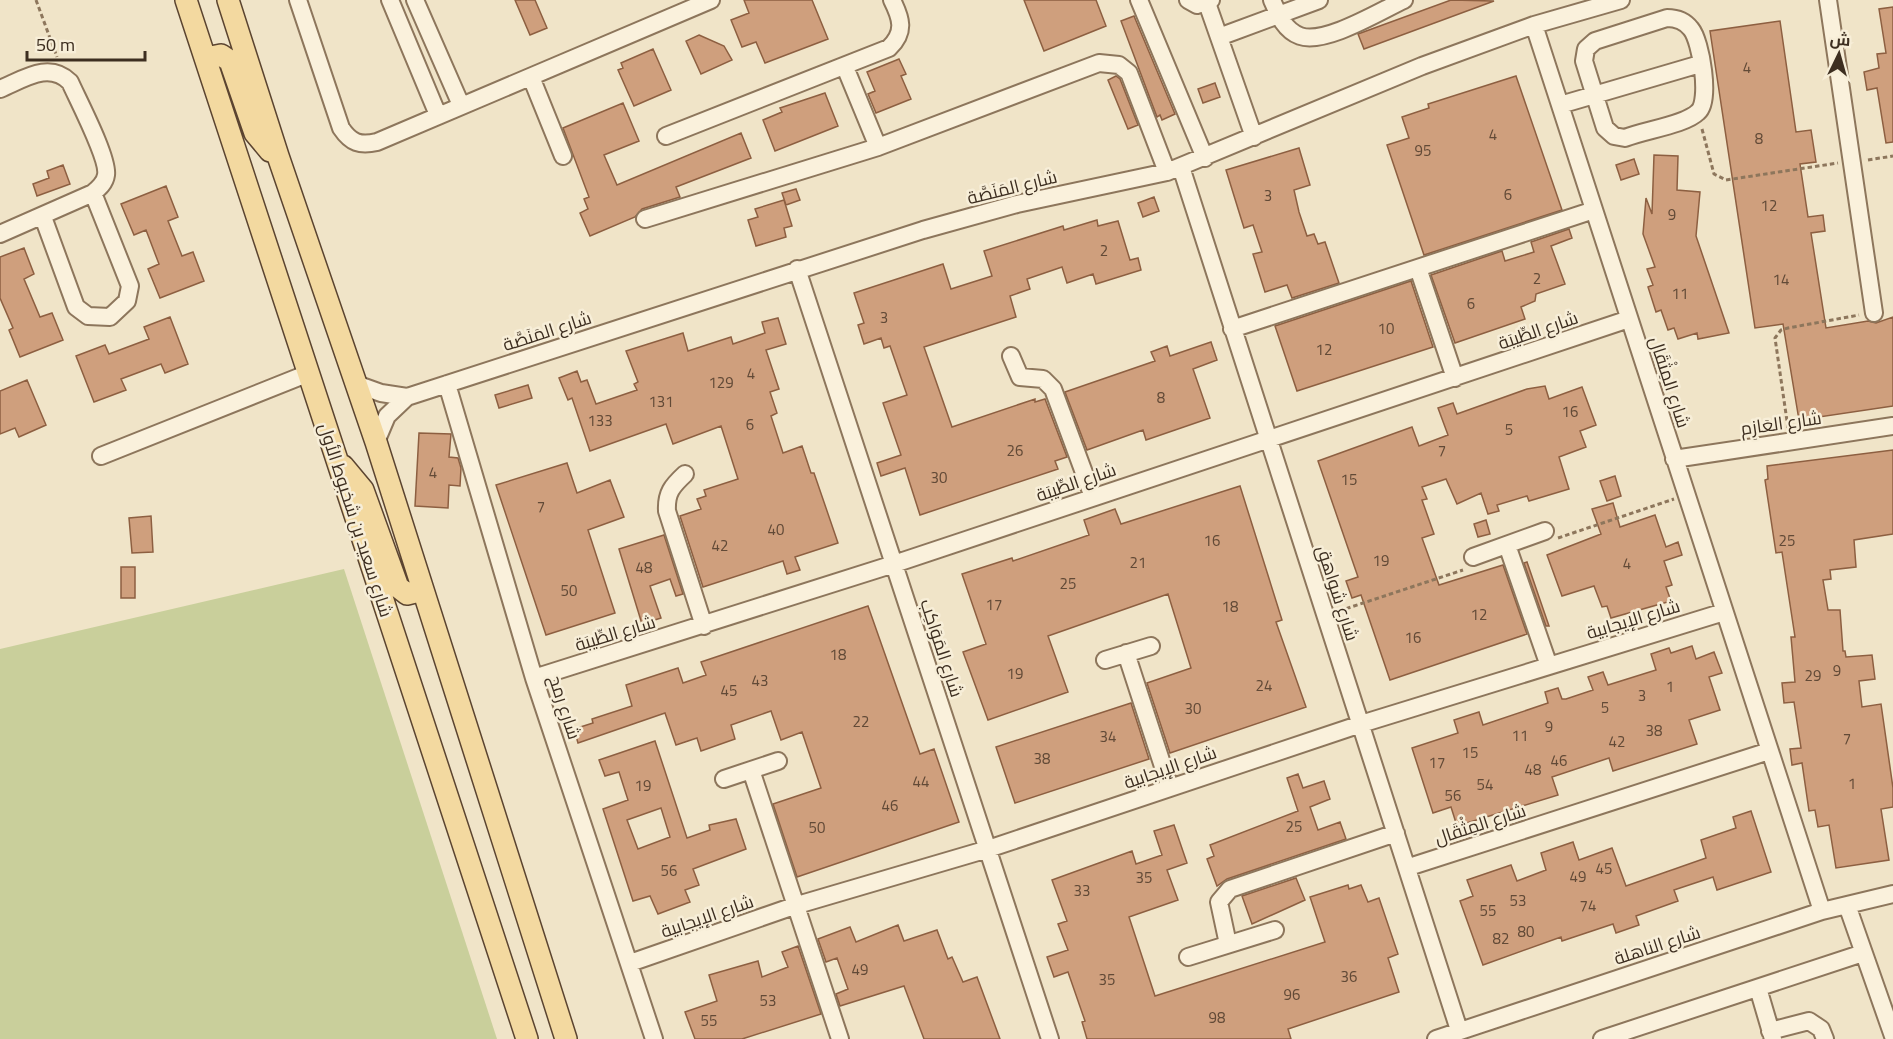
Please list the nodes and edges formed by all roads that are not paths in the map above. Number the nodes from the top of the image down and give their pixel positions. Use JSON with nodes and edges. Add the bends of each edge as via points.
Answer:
{"nodes":[{"id":1,"x":186,"y":0,"type":"edge"},
{"id":2,"x":228,"y":0,"type":"edge"},
{"id":3,"x":298,"y":0,"type":"edge"},
{"id":4,"x":390,"y":0,"type":"edge"},
{"id":5,"x":415,"y":0,"type":"edge"},
{"id":6,"x":711,"y":0,"type":"edge"},
{"id":7,"x":892,"y":0,"type":"edge"},
{"id":8,"x":1138,"y":0,"type":"edge"},
{"id":9,"x":1188,"y":0,"type":"edge"},
{"id":10,"x":1319,"y":0,"type":"edge"},
{"id":11,"x":1404,"y":0,"type":"edge"},
{"id":12,"x":1621,"y":0,"type":"edge"},
{"id":13,"x":1828,"y":0,"type":"edge"},
{"id":14,"x":1209,"y":2,"type":"edge"},
{"id":15,"x":1276,"y":8,"type":"edge"},
{"id":16,"x":1534,"y":25,"type":"junction"},
{"id":17,"x":1219,"y":37,"type":"junction"},
{"id":18,"x":207,"y":61,"type":"junction"},
{"id":19,"x":1700,"y":64,"type":"junction"},
{"id":20,"x":845,"y":67,"type":"junction"},
{"id":21,"x":531,"y":77,"type":"junction"},
{"id":22,"x":0,"y":89,"type":"edge"},
{"id":23,"x":1595,"y":95,"type":"junction"},
{"id":24,"x":462,"y":105,"type":"junction"},
{"id":25,"x":1560,"y":105,"type":"junction"},
{"id":26,"x":438,"y":116,"type":"junction"},
{"id":27,"x":666,"y":136,"type":"dead end"},
{"id":28,"x":1254,"y":137,"type":"junction"},
{"id":29,"x":878,"y":147,"type":"junction"},
{"id":30,"x":278,"y":156,"type":"junction"},
{"id":31,"x":563,"y":156,"type":"dead end"},
{"id":32,"x":1205,"y":158,"type":"junction"},
{"id":33,"x":1174,"y":170,"type":"junction"},
{"id":34,"x":93,"y":193,"type":"junction"},
{"id":35,"x":1594,"y":210,"type":"junction"},
{"id":36,"x":43,"y":217,"type":"junction"},
{"id":37,"x":645,"y":219,"type":"dead end"},
{"id":38,"x":0,"y":234,"type":"edge"},
{"id":39,"x":1418,"y":268,"type":"junction"},
{"id":40,"x":797,"y":269,"type":"junction"},
{"id":41,"x":1874,"y":313,"type":"road end"},
{"id":42,"x":1629,"y":319,"type":"junction"},
{"id":43,"x":1232,"y":329,"type":"junction"},
{"id":44,"x":1011,"y":356,"type":"dead end"},
{"id":45,"x":309,"y":374,"type":"junction"},
{"id":46,"x":1455,"y":378,"type":"junction"},
{"id":47,"x":356,"y":384,"type":"junction"},
{"id":48,"x":447,"y":384,"type":"junction"},
{"id":49,"x":407,"y":397,"type":"junction"},
{"id":50,"x":1893,"y":426,"type":"edge"},
{"id":51,"x":1267,"y":439,"type":"junction"},
{"id":52,"x":376,"y":442,"type":"junction"},
{"id":53,"x":101,"y":456,"type":"dead end"},
{"id":54,"x":1674,"y":459,"type":"junction"},
{"id":55,"x":338,"y":462,"type":"junction"},
{"id":56,"x":685,"y":474,"type":"dead end"},
{"id":57,"x":1093,"y":497,"type":"junction"},
{"id":58,"x":1545,"y":531,"type":"dead end"},
{"id":59,"x":1507,"y":544,"type":"junction"},
{"id":60,"x":1473,"y":557,"type":"dead end"},
{"id":61,"x":894,"y":564,"type":"junction"},
{"id":62,"x":423,"y":590,"type":"junction"},
{"id":63,"x":1724,"y":612,"type":"junction"},
{"id":64,"x":704,"y":626,"type":"junction"},
{"id":65,"x":1151,"y":646,"type":"dead end"},
{"id":66,"x":1126,"y":653,"type":"junction"},
{"id":67,"x":1105,"y":660,"type":"dead end"},
{"id":68,"x":1549,"y":666,"type":"junction"},
{"id":69,"x":534,"y":678,"type":"junction"},
{"id":70,"x":1361,"y":724,"type":"junction"},
{"id":71,"x":1769,"y":751,"type":"junction"},
{"id":72,"x":778,"y":761,"type":"dead end"},
{"id":73,"x":752,"y":770,"type":"junction"},
{"id":74,"x":724,"y":779,"type":"dead end"},
{"id":75,"x":1170,"y":788,"type":"junction"},
{"id":76,"x":1396,"y":833,"type":"junction"},
{"id":77,"x":988,"y":849,"type":"junction"},
{"id":78,"x":1409,"y":867,"type":"junction"},
{"id":79,"x":1893,"y":894,"type":"edge"},
{"id":80,"x":1847,"y":905,"type":"junction"},
{"id":81,"x":794,"y":906,"type":"junction"},
{"id":82,"x":1822,"y":911,"type":"junction"},
{"id":83,"x":1275,"y":930,"type":"dead end"},
{"id":84,"x":1228,"y":944,"type":"junction"},
{"id":85,"x":1863,"y":953,"type":"junction"},
{"id":86,"x":1188,"y":957,"type":"dead end"},
{"id":87,"x":630,"y":963,"type":"junction"},
{"id":88,"x":1758,"y":987,"type":"junction"},
{"id":89,"x":1772,"y":1035,"type":"edge"},
{"id":90,"x":1447,"y":1036,"type":"edge"},
{"id":91,"x":1893,"y":1036,"type":"edge"},
{"id":92,"x":527,"y":1039,"type":"edge"},
{"id":93,"x":566,"y":1039,"type":"edge"},
{"id":94,"x":654,"y":1039,"type":"edge"},
{"id":95,"x":840,"y":1039,"type":"edge"},
{"id":96,"x":1050,"y":1039,"type":"edge"},
{"id":97,"x":1602,"y":1039,"type":"edge"},
{"id":98,"x":1825,"y":1039,"type":"edge"}],
"edges":[{"from":1,"to":18,"type":"main road","name":"شارع سعيد بن شخبوط الأول"},
{"from":2,"to":30,"type":"main road"},
{"from":3,"to":26,"type":"street","via":[[347,137],[357,143],[377,142]]},
{"from":4,"to":26,"type":"street"},
{"from":5,"to":24,"type":"street"},
{"from":6,"to":21,"type":"street"},
{"from":7,"to":20,"type":"street","via":[[902,27],[895,42]]},
{"from":8,"to":32,"type":"street"},
{"from":9,"to":14,"type":"street","via":[[1197,5]]},
{"from":10,"to":15,"type":"street"},
{"from":11,"to":15,"type":"street","via":[[1317,38],[1300,36],[1286,26]]},
{"from":12,"to":16,"type":"street","name":"شارع المَنَصَّة"},
{"from":13,"to":41,"type":"street"},
{"from":14,"to":17,"type":"street"},
{"from":15,"to":17,"type":"street"},
{"from":16,"to":25,"type":"street","name":"شارع المِثْقَال"},
{"from":16,"to":28,"type":"street","name":"شارع المَنَصَّة","via":[[1422,66]]},
{"from":17,"to":28,"type":"street"},
{"from":18,"to":30,"type":"main road","via":[[216,55],[230,61],[255,132],[264,146]]},
{"from":18,"to":45,"type":"main road","name":"شارع سعيد بن شخبوط الأول"},
{"from":19,"to":23,"type":"street"},
{"from":19,"to":23,"type":"street","via":[[1706,97],[1698,113],[1619,138],[1605,128]]},
{"from":19,"to":23,"type":"street","via":[[1690,27],[1667,18],[1590,44],[1584,61]]},
{"from":20,"to":27,"type":"street"},
{"from":20,"to":29,"type":"street"},
{"from":21,"to":24,"type":"street"},
{"from":21,"to":31,"type":"street"},
{"from":22,"to":34,"type":"street","via":[[46,71],[70,82],[106,166],[104,182]]},
{"from":23,"to":25,"type":"street"},
{"from":24,"to":26,"type":"street"},
{"from":25,"to":35,"type":"street","name":"شارع المِثْقَال"},
{"from":28,"to":32,"type":"street","name":"شارع المَنَصَّة"},
{"from":29,"to":33,"type":"street","name":"شارع شواهق","via":[[1099,63],[1109,63],[1129,73]]},
{"from":29,"to":37,"type":"street","name":"شارع شواهق"},
{"from":30,"to":47,"type":"main road"},
{"from":32,"to":33,"type":"street","name":"شارع المَنَصَّة"},
{"from":33,"to":40,"type":"street","name":"شارع المَنَصَّة","via":[[1017,204]]},
{"from":33,"to":43,"type":"street","name":"شارع شواهق"},
{"from":34,"to":36,"type":"street"},
{"from":34,"to":36,"type":"street","via":[[130,286],[127,301],[111,316],[88,316],[76,307]]},
{"from":35,"to":39,"type":"street"},
{"from":35,"to":42,"type":"street","name":"شارع المِثْقَال"},
{"from":36,"to":38,"type":"street"},
{"from":39,"to":43,"type":"street"},
{"from":39,"to":46,"type":"street"},
{"from":40,"to":48,"type":"street","name":"شارع المَنَصَّة"},
{"from":40,"to":61,"type":"street","name":"شارع المَوَاكِب"},
{"from":42,"to":46,"type":"street","name":"شارع الطِّيبَة"},
{"from":42,"to":54,"type":"street","name":"شارع المِثْقَال"},
{"from":43,"to":51,"type":"street","name":"شارع شواهق"},
{"from":44,"to":57,"type":"street","via":[[1020,377],[1043,379],[1053,389]]},
{"from":45,"to":53,"type":"street"},
{"from":45,"to":55,"type":"main road","name":"شارع سعيد بن شخبوط الأول"},
{"from":46,"to":51,"type":"street","name":"شارع الطِّيبَة"},
{"from":47,"to":49,"type":"street","name":"شارع المَنَصَّة"},
{"from":47,"to":52,"type":"main road"},
{"from":48,"to":49,"type":"street","name":"شارع المَنَصَّة"},
{"from":48,"to":69,"type":"street","name":"شارع رمح"},
{"from":49,"to":52,"type":"street","name":"شارع المَنَصَّة","via":[[387,416]]},
{"from":50,"to":54,"type":"street","name":"شارع العَازِم"},
{"from":51,"to":57,"type":"street","name":"شارع الطِّيبَة"},
{"from":51,"to":70,"type":"street","name":"شارع شواهق"},
{"from":52,"to":62,"type":"main road"},
{"from":54,"to":63,"type":"street","name":"شارع المِثْقَال"},
{"from":55,"to":62,"type":"main road","via":[[363,490],[398,587],[407,594]]},
{"from":55,"to":92,"type":"main road","name":"شارع سعيد بن شخبوط الأول"},
{"from":56,"to":64,"type":"street","via":[[666,498],[667,511]]},
{"from":57,"to":61,"type":"street","name":"شارع الطِّيبَة"},
{"from":58,"to":59,"type":"street"},
{"from":59,"to":60,"type":"street"},
{"from":59,"to":68,"type":"street"},
{"from":61,"to":64,"type":"street","name":"شارع الطِّيبَة"},
{"from":61,"to":77,"type":"street","name":"شارع المَوَاكِب"},
{"from":62,"to":93,"type":"main road"},
{"from":63,"to":68,"type":"street","name":"شارع الإيجابية"},
{"from":63,"to":71,"type":"street","name":"شارع المِثْقَال"},
{"from":64,"to":69,"type":"street","name":"شارع الطِّيبَة"},
{"from":65,"to":66,"type":"street"},
{"from":66,"to":67,"type":"street"},
{"from":66,"to":75,"type":"street"},
{"from":68,"to":70,"type":"street","name":"شارع الإيجابية"},
{"from":69,"to":87,"type":"street","name":"شارع رمح"},
{"from":70,"to":75,"type":"street","name":"شارع الإيجابية"},
{"from":70,"to":76,"type":"street","name":"شارع شواهق"},
{"from":71,"to":78,"type":"street","name":"شارع المِثْقَال"},
{"from":71,"to":82,"type":"street","name":"شارع المِثْقَال"},
{"from":72,"to":73,"type":"street"},
{"from":73,"to":74,"type":"street"},
{"from":73,"to":81,"type":"street"},
{"from":75,"to":77,"type":"street","name":"شارع الإيجابية"},
{"from":76,"to":78,"type":"street","name":"شارع شواهق"},
{"from":76,"to":84,"type":"street","via":[[1230,889],[1219,902]]},
{"from":77,"to":81,"type":"street","name":"شارع الإيجابية"},
{"from":77,"to":96,"type":"street","name":"شارع المَوَاكِب"},
{"from":78,"to":90,"type":"street","name":"شارع شواهق"},
{"from":79,"to":80,"type":"street","name":"شارع الناهلة"},
{"from":80,"to":82,"type":"street","name":"شارع الناهلة"},
{"from":80,"to":85,"type":"street"},
{"from":81,"to":87,"type":"street","name":"شارع الإيجابية"},
{"from":81,"to":95,"type":"street"},
{"from":82,"to":90,"type":"street","name":"شارع الناهلة"},
{"from":83,"to":84,"type":"street"},
{"from":84,"to":86,"type":"street"},
{"from":85,"to":88,"type":"street"},
{"from":85,"to":91,"type":"street"},
{"from":87,"to":94,"type":"street","name":"شارع رمح"},
{"from":88,"to":89,"type":"street"},
{"from":88,"to":97,"type":"street"},
{"from":89,"to":98,"type":"street","via":[[1809,1021],[1821,1029]]}]}
